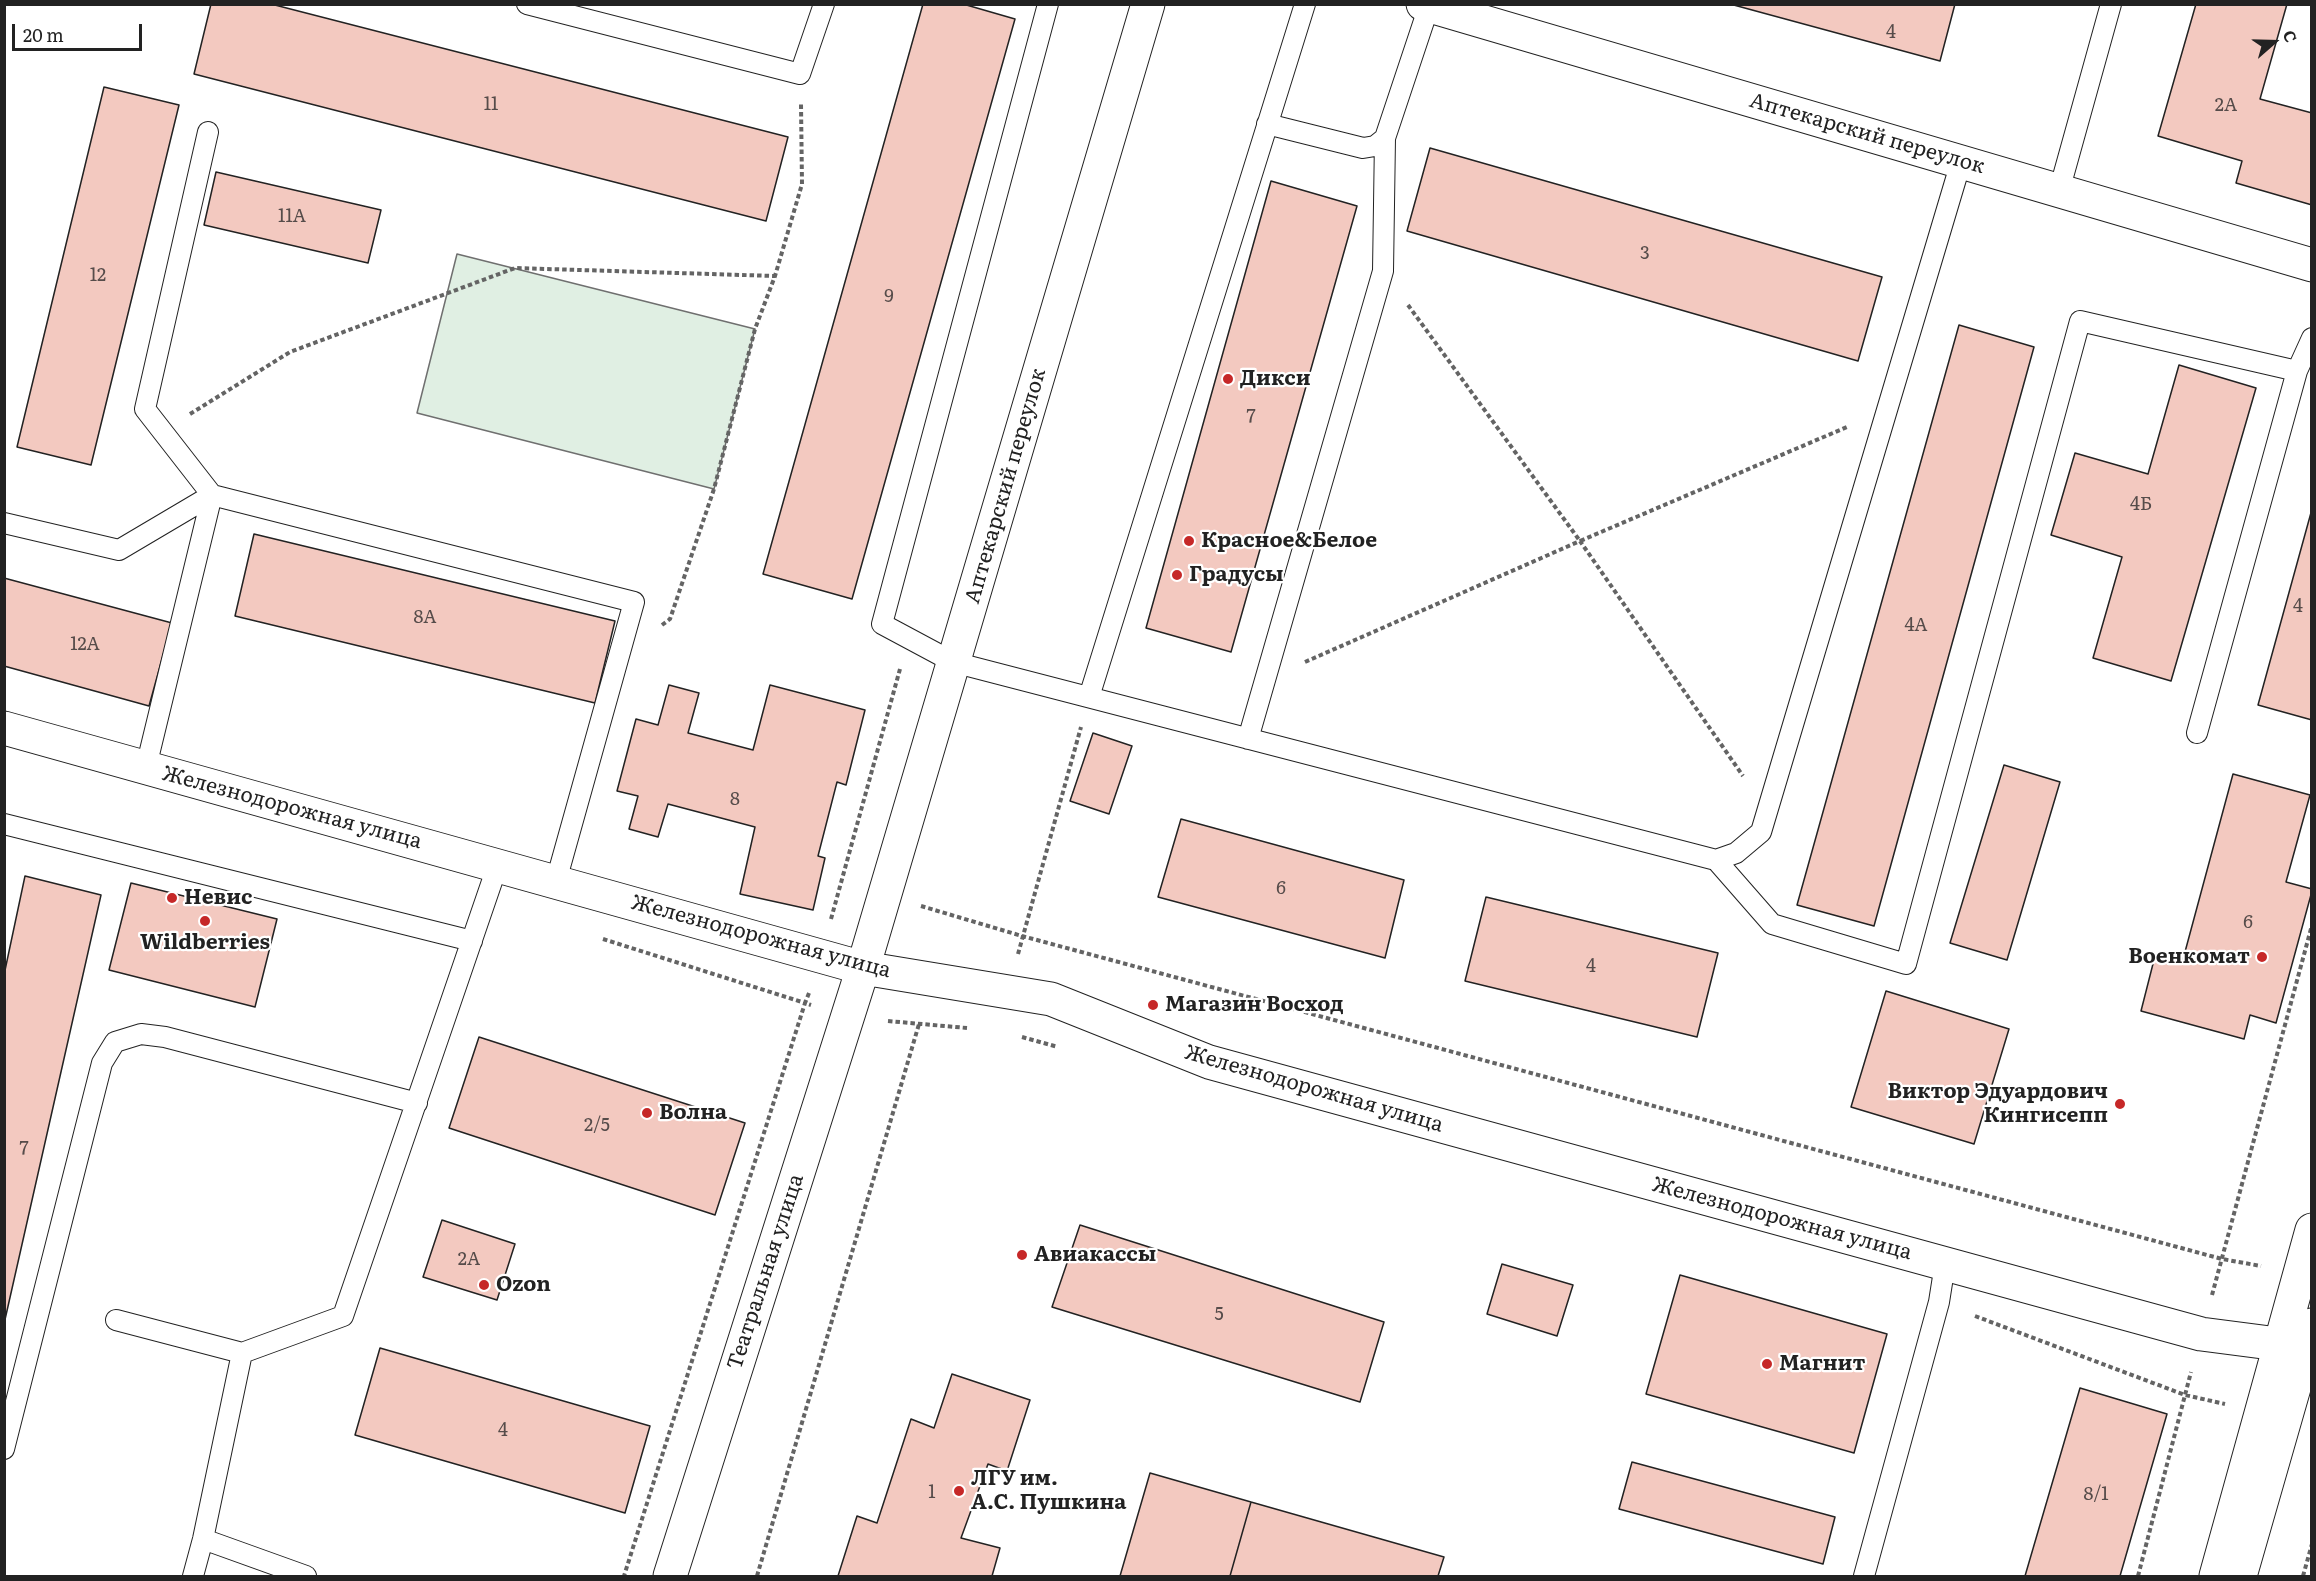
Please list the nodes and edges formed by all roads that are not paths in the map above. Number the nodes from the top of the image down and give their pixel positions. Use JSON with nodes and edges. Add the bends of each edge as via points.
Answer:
{"nodes":[{"id":1,"x":527,"y":4,"type":"edge"},
{"id":2,"x":824,"y":4,"type":"edge"},
{"id":3,"x":1048,"y":4,"type":"edge"},
{"id":4,"x":1148,"y":4,"type":"edge"},
{"id":5,"x":1305,"y":4,"type":"edge"},
{"id":6,"x":2111,"y":4,"type":"edge"},
{"id":7,"x":1426,"y":5,"type":"edge"},
{"id":8,"x":1267,"y":124,"type":"junction"},
{"id":9,"x":208,"y":132,"type":"dead end"},
{"id":10,"x":1385,"y":138,"type":"junction"},
{"id":11,"x":1961,"y":162,"type":"junction"},
{"id":12,"x":2059,"y":191,"type":"junction"},
{"id":13,"x":2312,"y":265,"type":"edge"},
{"id":14,"x":2312,"y":338,"type":"edge"},
{"id":15,"x":2297,"y":371,"type":"junction"},
{"id":16,"x":212,"y":495,"type":"junction"},
{"id":17,"x":4,"y":523,"type":"edge"},
{"id":18,"x":953,"y":662,"type":"junction"},
{"id":19,"x":1089,"y":698,"type":"junction"},
{"id":20,"x":4,"y":728,"type":"edge"},
{"id":21,"x":2197,"y":733,"type":"dead end"},
{"id":22,"x":1248,"y":739,"type":"junction"},
{"id":23,"x":146,"y":767,"type":"junction"},
{"id":24,"x":4,"y":824,"type":"edge"},
{"id":25,"x":1716,"y":860,"type":"junction"},
{"id":26,"x":498,"y":864,"type":"junction"},
{"id":27,"x":556,"y":881,"type":"junction"},
{"id":28,"x":472,"y":941,"type":"junction"},
{"id":29,"x":863,"y":968,"type":"junction"},
{"id":30,"x":417,"y":1103,"type":"junction"},
{"id":31,"x":2312,"y":1230,"type":"edge"},
{"id":32,"x":1945,"y":1264,"type":"junction"},
{"id":33,"x":116,"y":1320,"type":"dead end"},
{"id":34,"x":2302,"y":1341,"type":"edge"},
{"id":35,"x":242,"y":1353,"type":"junction"},
{"id":36,"x":4,"y":1449,"type":"edge"},
{"id":37,"x":203,"y":1539,"type":"junction"},
{"id":38,"x":193,"y":1576,"type":"edge"},
{"id":39,"x":306,"y":1576,"type":"edge"},
{"id":40,"x":670,"y":1576,"type":"edge"},
{"id":41,"x":1864,"y":1576,"type":"edge"},
{"id":42,"x":2216,"y":1576,"type":"edge"},
{"id":43,"x":2240,"y":1576,"type":"edge"}],
"edges":[{"from":1,"to":2,"type":"lane","via":[[800,74]]},
{"from":3,"to":18,"type":"lane","via":[[882,624]]},
{"from":4,"to":18,"type":"street","name":"Аптекарский переулок"},
{"from":5,"to":8,"type":"lane"},
{"from":6,"to":12,"type":"lane"},
{"from":7,"to":10,"type":"lane"},
{"from":7,"to":11,"type":"street","name":"Аптекарский переулок"},
{"from":8,"to":10,"type":"lane","via":[[1363,148],[1375,146]]},
{"from":8,"to":19,"type":"lane"},
{"from":9,"to":16,"type":"lane","via":[[145,409]]},
{"from":10,"to":22,"type":"lane","via":[[1383,271]]},
{"from":11,"to":12,"type":"street","name":"Аптекарский переулок"},
{"from":11,"to":25,"type":"lane","via":[[1761,832],[1736,853]]},
{"from":12,"to":13,"type":"street","name":"Аптекарский переулок"},
{"from":14,"to":15,"type":"lane"},
{"from":15,"to":21,"type":"lane"},
{"from":15,"to":25,"type":"lane","via":[[2080,321],[1906,964],[1772,924]]},
{"from":16,"to":17,"type":"lane","via":[[119,550]]},
{"from":16,"to":23,"type":"lane"},
{"from":16,"to":27,"type":"lane","via":[[634,602]]},
{"from":18,"to":19,"type":"lane"},
{"from":18,"to":29,"type":"street","name":"Аптекарский переулок"},
{"from":19,"to":22,"type":"lane"},
{"from":20,"to":23,"type":"street","name":"Железнодорожная улица"},
{"from":22,"to":25,"type":"lane"},
{"from":23,"to":26,"type":"street","name":"Железнодорожная улица"},
{"from":24,"to":28,"type":"lane"},
{"from":26,"to":27,"type":"street","name":"Железнодорожная улица"},
{"from":26,"to":28,"type":"lane"},
{"from":27,"to":29,"type":"street","name":"Железнодорожная улица"},
{"from":28,"to":30,"type":"lane"},
{"from":29,"to":32,"type":"street","name":"Железнодорожная улица","via":[[1051,999],[1209,1062]]},
{"from":29,"to":40,"type":"street","name":"Театральная улица"},
{"from":30,"to":35,"type":"lane","via":[[343,1316]]},
{"from":30,"to":36,"type":"lane","via":[[165,1036],[141,1034],[115,1042],[102,1063]]},
{"from":31,"to":34,"type":"street","via":[[2300,1274]]},
{"from":32,"to":34,"type":"street","name":"Железнодорожная улица","via":[[2201,1334]]},
{"from":32,"to":41,"type":"lane","via":[[1939,1302]]},
{"from":33,"to":35,"type":"lane"},
{"from":34,"to":42,"type":"street"},
{"from":34,"to":43,"type":"street"},
{"from":35,"to":37,"type":"lane"},
{"from":37,"to":38,"type":"lane"},
{"from":37,"to":39,"type":"lane"}]}
